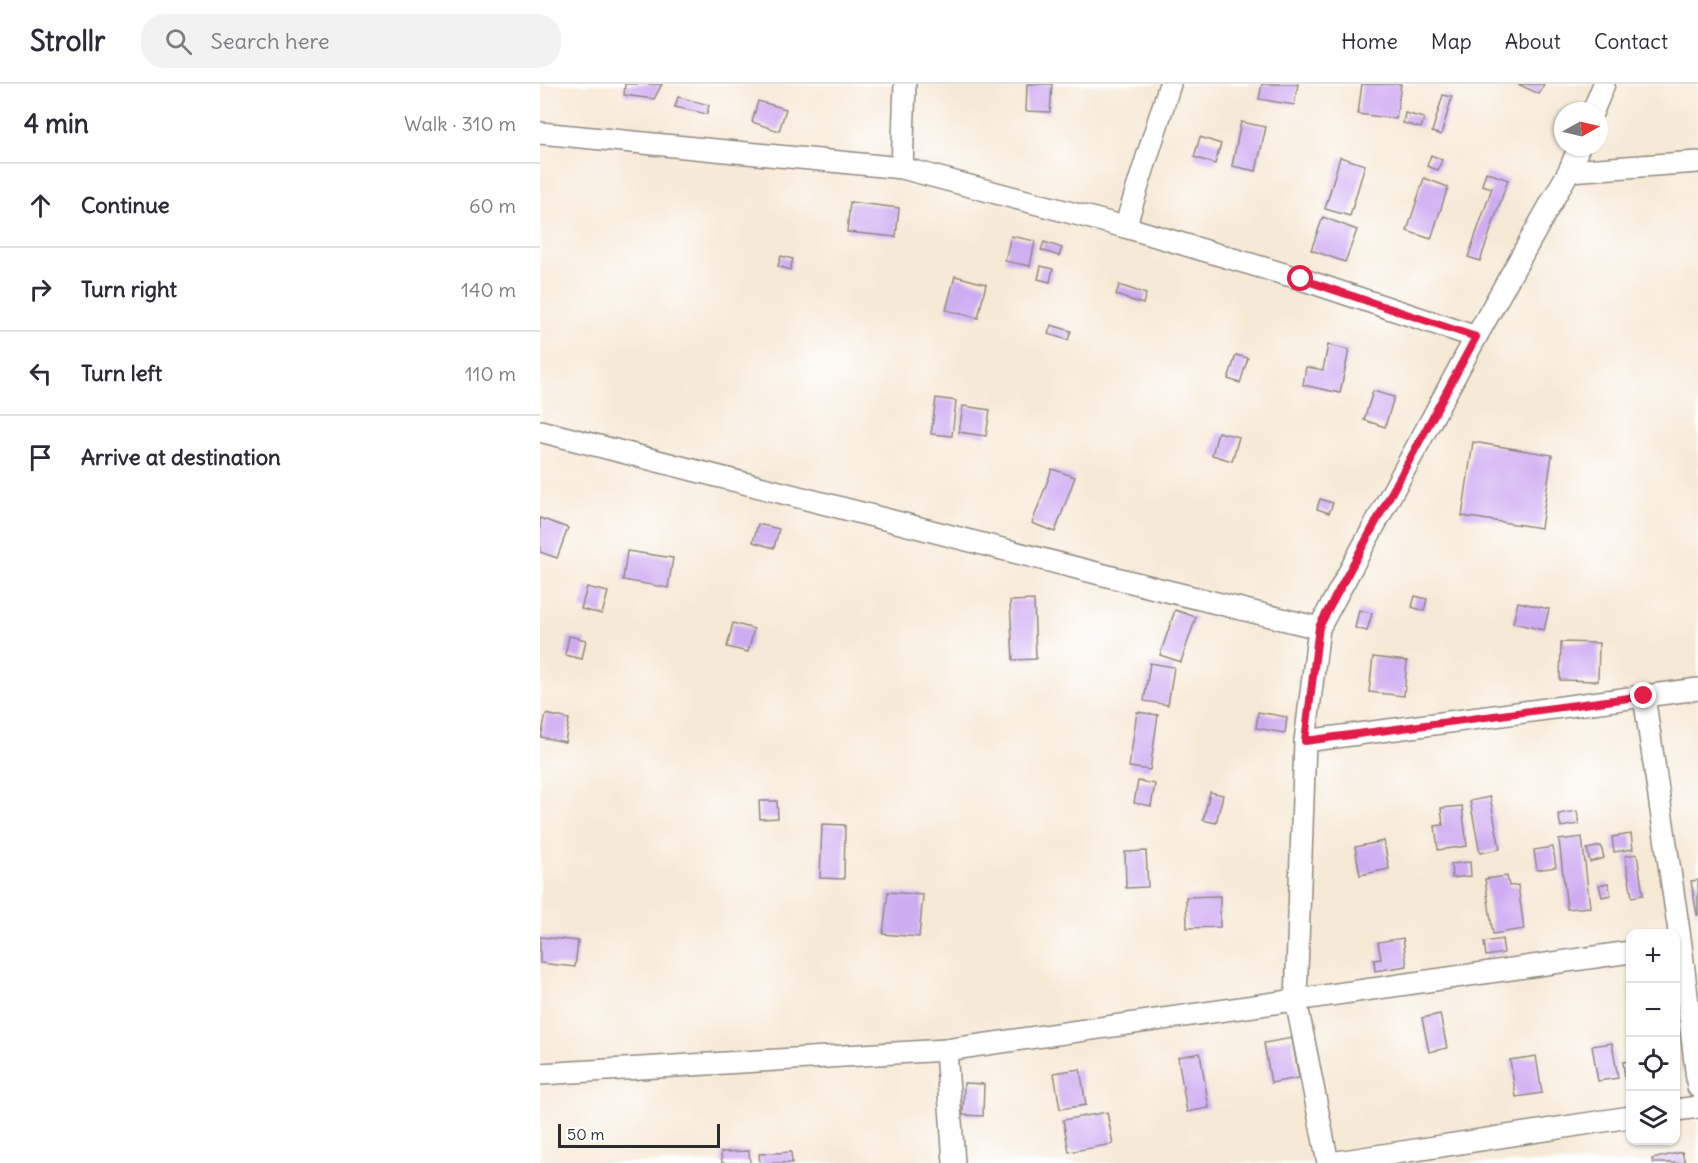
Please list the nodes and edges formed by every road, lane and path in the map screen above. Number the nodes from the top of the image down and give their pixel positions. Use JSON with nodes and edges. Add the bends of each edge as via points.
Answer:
{"nodes":[{"id":1,"x":905,"y":84,"type":"edge"},
{"id":2,"x":1170,"y":84,"type":"edge"},
{"id":3,"x":1604,"y":84,"type":"edge"},
{"id":4,"x":1597,"y":102,"type":"edge"},
{"id":5,"x":540,"y":133,"type":"edge"},
{"id":6,"x":1575,"y":156,"type":"edge"},
{"id":7,"x":1698,"y":162,"type":"edge"},
{"id":8,"x":902,"y":168,"type":"junction"},
{"id":9,"x":1569,"y":171,"type":"junction"},
{"id":10,"x":1125,"y":227,"type":"junction"},
{"id":11,"x":1476,"y":337,"type":"junction"},
{"id":12,"x":540,"y":431,"type":"edge"},
{"id":13,"x":1319,"y":627,"type":"junction"},
{"id":14,"x":1698,"y":689,"type":"edge"},
{"id":15,"x":1644,"y":696,"type":"junction"},
{"id":16,"x":1305,"y":741,"type":"junction"},
{"id":17,"x":1685,"y":944,"type":"edge"},
{"id":18,"x":1626,"y":953,"type":"edge"},
{"id":19,"x":1296,"y":1000,"type":"junction"},
{"id":20,"x":946,"y":1050,"type":"junction"},
{"id":21,"x":540,"y":1074,"type":"edge"},
{"id":22,"x":1698,"y":1087,"type":"edge"},
{"id":23,"x":1698,"y":1107,"type":"edge"},
{"id":24,"x":1680,"y":1109,"type":"edge"},
{"id":25,"x":1626,"y":1118,"type":"edge"},
{"id":26,"x":954,"y":1163,"type":"edge"},
{"id":27,"x":1329,"y":1163,"type":"edge"}],
"edges":[{"from":1,"to":8,"type":"street"},
{"from":2,"to":10,"type":"street"},
{"from":3,"to":4,"type":"street"},
{"from":5,"to":8,"type":"street"},
{"from":6,"to":9,"type":"street"},
{"from":7,"to":9,"type":"street"},
{"from":8,"to":10,"type":"street"},
{"from":9,"to":11,"type":"street"},
{"from":10,"to":11,"type":"street","via":[[1301,279]]},
{"from":11,"to":13,"type":"street"},
{"from":12,"to":13,"type":"street"},
{"from":13,"to":16,"type":"street"},
{"from":14,"to":15,"type":"street"},
{"from":15,"to":16,"type":"street"},
{"from":15,"to":17,"type":"street"},
{"from":16,"to":19,"type":"street"},
{"from":17,"to":22,"type":"street"},
{"from":18,"to":19,"type":"street"},
{"from":19,"to":20,"type":"street"},
{"from":19,"to":27,"type":"street"},
{"from":20,"to":21,"type":"street"},
{"from":20,"to":26,"type":"street"},
{"from":23,"to":24,"type":"street"},
{"from":25,"to":27,"type":"street"}]}
